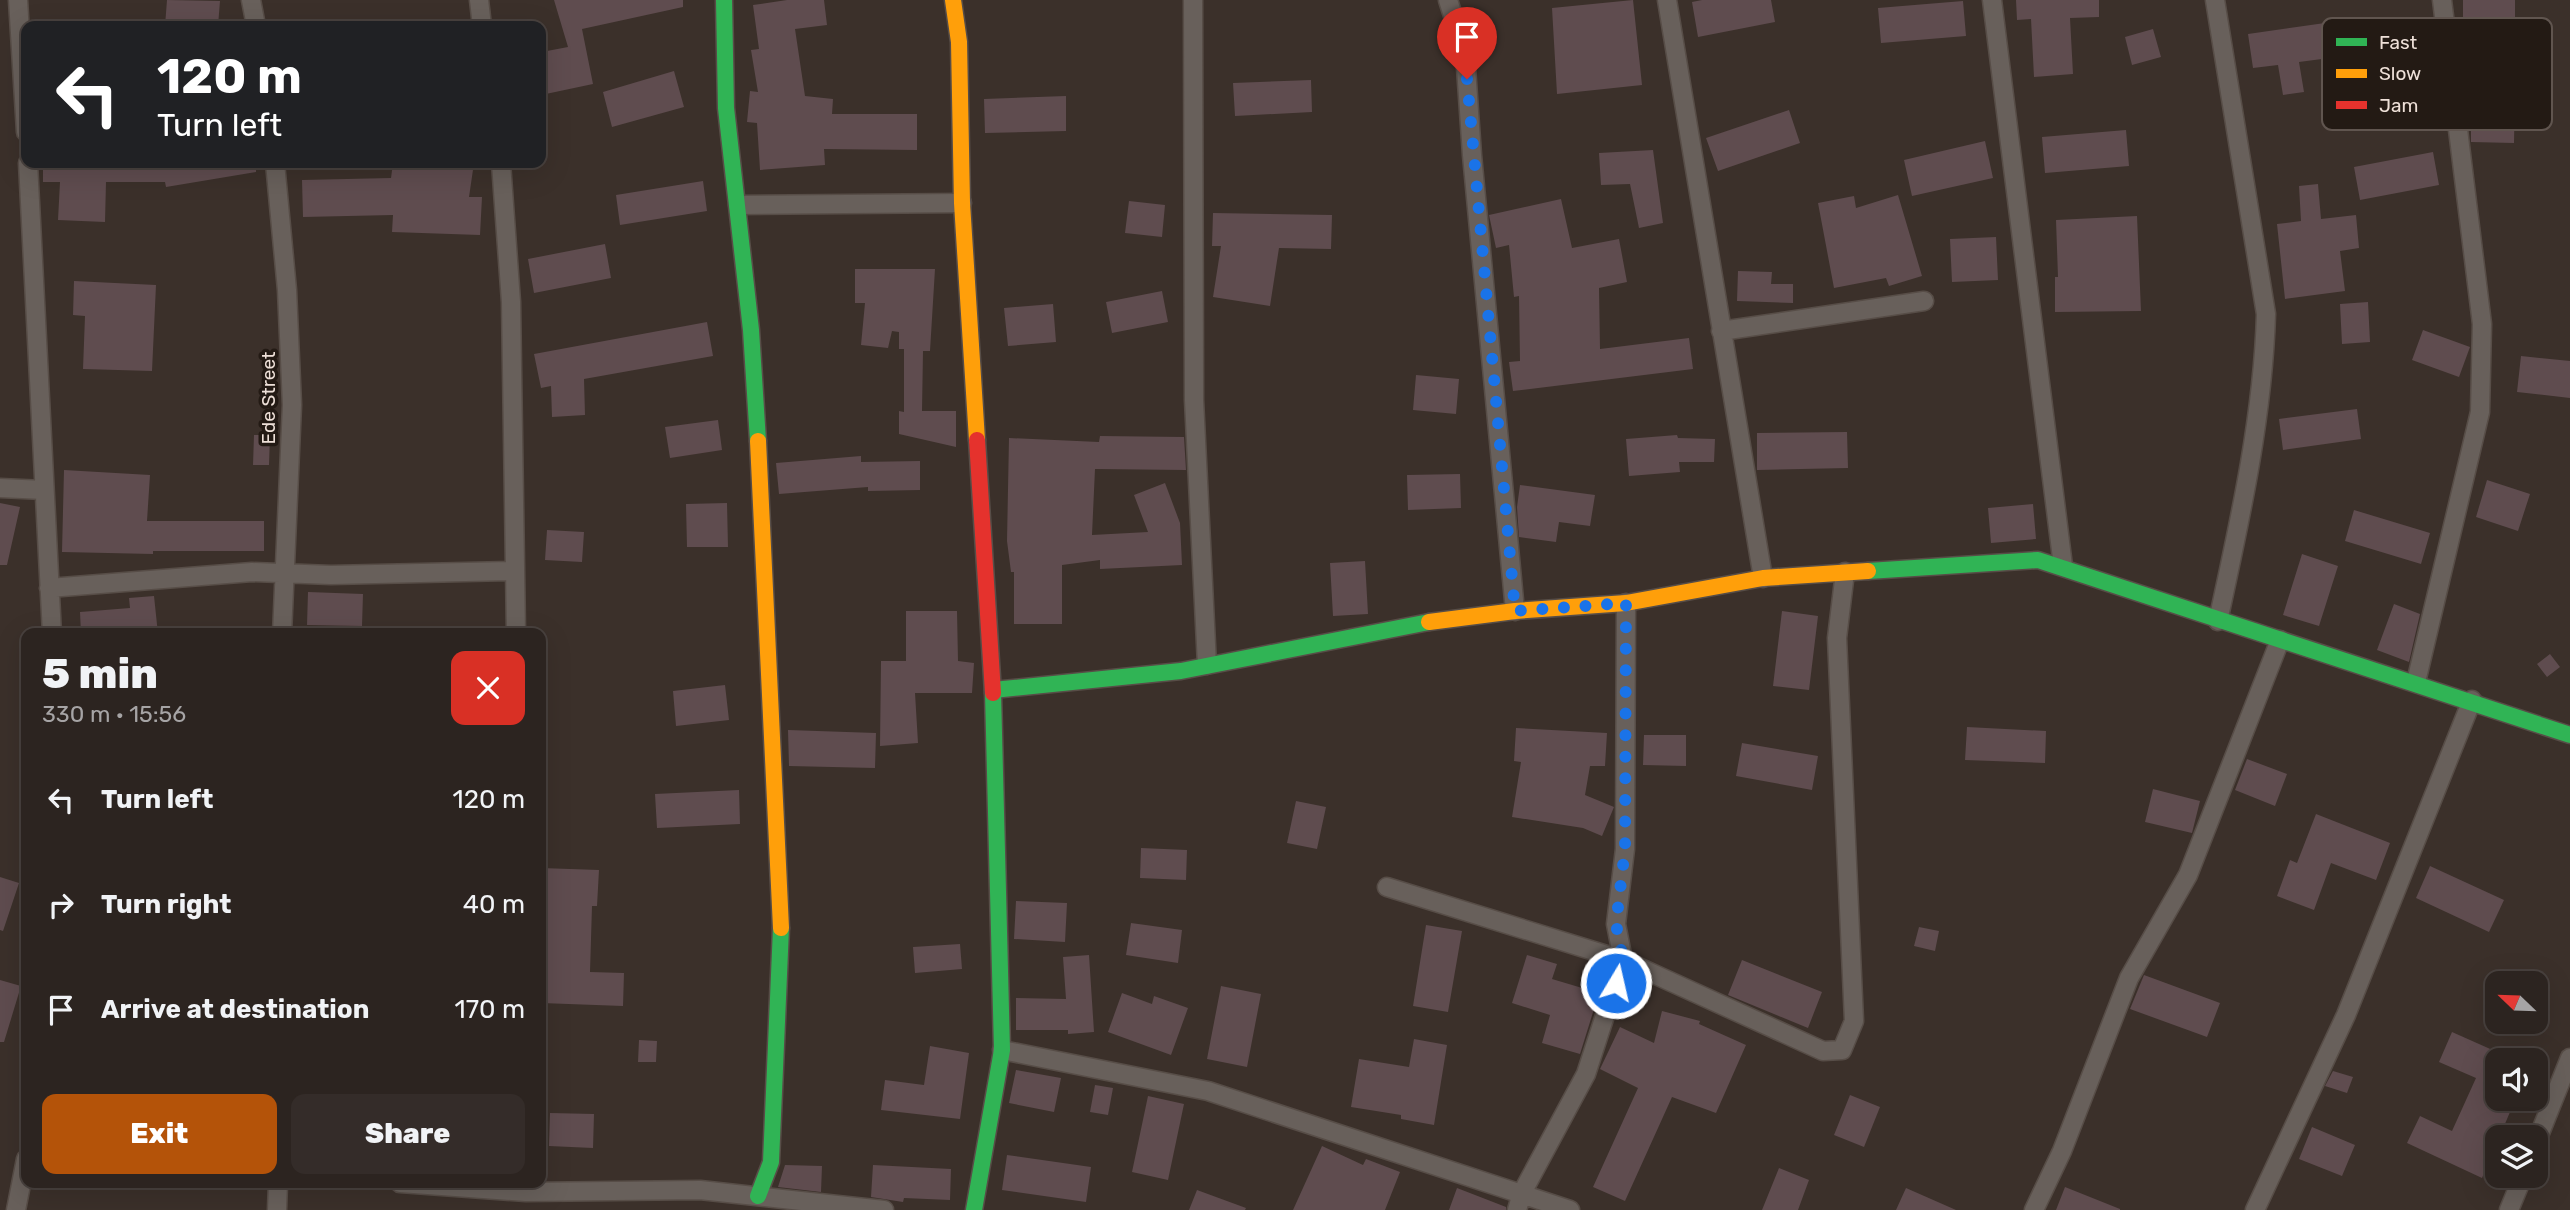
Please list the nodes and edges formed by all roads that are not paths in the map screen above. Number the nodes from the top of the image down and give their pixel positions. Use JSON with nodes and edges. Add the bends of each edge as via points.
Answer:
{"nodes":[{"id":1,"x":18,"y":0,"type":"edge"},
{"id":2,"x":251,"y":0,"type":"edge"},
{"id":3,"x":479,"y":0,"type":"edge"},
{"id":4,"x":724,"y":0,"type":"edge"},
{"id":5,"x":953,"y":0,"type":"edge"},
{"id":6,"x":1194,"y":0,"type":"edge"},
{"id":7,"x":1448,"y":0,"type":"edge"},
{"id":8,"x":1667,"y":0,"type":"edge"},
{"id":9,"x":1992,"y":0,"type":"edge"},
{"id":10,"x":2215,"y":0,"type":"edge"},
{"id":11,"x":2442,"y":0,"type":"edge"},
{"id":12,"x":2444,"y":18,"type":"edge"},
{"id":13,"x":255,"y":21,"type":"edge"},
{"id":14,"x":481,"y":21,"type":"edge"},
{"id":15,"x":21,"y":50,"type":"edge"},
{"id":16,"x":2458,"y":130,"type":"edge"},
{"id":17,"x":28,"y":168,"type":"edge"},
{"id":18,"x":275,"y":168,"type":"edge"},
{"id":19,"x":501,"y":168,"type":"edge"},
{"id":20,"x":962,"y":203,"type":"junction"},
{"id":21,"x":738,"y":205,"type":"junction"},
{"id":22,"x":1924,"y":301,"type":"dead end"},
{"id":23,"x":1721,"y":331,"type":"junction"},
{"id":24,"x":0,"y":488,"type":"edge"},
{"id":25,"x":44,"y":490,"type":"junction"},
{"id":26,"x":2063,"y":566,"type":"junction"},
{"id":27,"x":514,"y":571,"type":"junction"},
{"id":28,"x":1845,"y":572,"type":"junction"},
{"id":29,"x":282,"y":574,"type":"junction"},
{"id":30,"x":1763,"y":578,"type":"junction"},
{"id":31,"x":50,"y":588,"type":"junction"},
{"id":32,"x":1626,"y":603,"type":"junction"},
{"id":33,"x":1515,"y":611,"type":"junction"},
{"id":34,"x":2218,"y":621,"type":"junction"},
{"id":35,"x":52,"y":628,"type":"edge"},
{"id":36,"x":282,"y":628,"type":"edge"},
{"id":37,"x":516,"y":628,"type":"edge"},
{"id":38,"x":2280,"y":640,"type":"junction"},
{"id":39,"x":1207,"y":665,"type":"junction"},
{"id":40,"x":2416,"y":682,"type":"junction"},
{"id":41,"x":993,"y":690,"type":"junction"},
{"id":42,"x":2472,"y":700,"type":"junction"},
{"id":43,"x":2570,"y":736,"type":"edge"},
{"id":44,"x":1387,"y":887,"type":"dead end"},
{"id":45,"x":1623,"y":960,"type":"junction"},
{"id":46,"x":1002,"y":1049,"type":"junction"},
{"id":47,"x":2570,"y":1058,"type":"edge"},
{"id":48,"x":2543,"y":1125,"type":"edge"},
{"id":49,"x":21,"y":1184,"type":"edge"},
{"id":50,"x":546,"y":1187,"type":"edge"},
{"id":51,"x":278,"y":1188,"type":"edge"},
{"id":52,"x":526,"y":1188,"type":"edge"},
{"id":53,"x":2518,"y":1188,"type":"edge"},
{"id":54,"x":758,"y":1196,"type":"junction"},
{"id":55,"x":1520,"y":1201,"type":"edge"},
{"id":56,"x":16,"y":1210,"type":"edge"},
{"id":57,"x":277,"y":1210,"type":"edge"},
{"id":58,"x":522,"y":1210,"type":"edge"},
{"id":59,"x":884,"y":1210,"type":"edge"},
{"id":60,"x":974,"y":1210,"type":"edge"},
{"id":61,"x":1570,"y":1210,"type":"edge"},
{"id":62,"x":2034,"y":1210,"type":"edge"},
{"id":63,"x":2255,"y":1210,"type":"edge"},
{"id":64,"x":2509,"y":1210,"type":"edge"}],
"edges":[{"from":1,"to":15,"type":"street"},
{"from":2,"to":13,"type":"street"},
{"from":3,"to":14,"type":"street"},
{"from":4,"to":21,"type":"street","via":[[726,108]]},
{"from":5,"to":20,"type":"street","via":[[959,43]]},
{"from":6,"to":39,"type":"street","via":[[1194,401]]},
{"from":7,"to":33,"type":"street","via":[[1465,53]]},
{"from":8,"to":23,"type":"street"},
{"from":9,"to":26,"type":"street"},
{"from":10,"to":34,"type":"street","via":[[2266,314],[2265,361]]},
{"from":11,"to":12,"type":"street"},
{"from":16,"to":40,"type":"street","via":[[2482,324],[2480,401]]},
{"from":17,"to":25,"type":"street"},
{"from":18,"to":29,"type":"street","name":"Ede Street","via":[[292,405]]},
{"from":19,"to":27,"type":"street","via":[[511,302]]},
{"from":20,"to":21,"type":"street"},
{"from":20,"to":41,"type":"street"},
{"from":21,"to":54,"type":"street","via":[[764,527],[781,920],[771,1162]]},
{"from":22,"to":23,"type":"street"},
{"from":23,"to":30,"type":"street"},
{"from":24,"to":25,"type":"street"},
{"from":25,"to":31,"type":"street"},
{"from":26,"to":28,"type":"street","via":[[2038,560]]},
{"from":26,"to":34,"type":"street"},
{"from":27,"to":29,"type":"street"},
{"from":27,"to":37,"type":"street"},
{"from":28,"to":30,"type":"street"},
{"from":28,"to":45,"type":"street","via":[[1837,638],[1854,1021],[1842,1050],[1823,1051]]},
{"from":29,"to":31,"type":"street","via":[[253,572]]},
{"from":29,"to":36,"type":"street","name":"Ede Street"},
{"from":30,"to":32,"type":"street"},
{"from":31,"to":35,"type":"street"},
{"from":32,"to":33,"type":"street"},
{"from":32,"to":45,"type":"street","via":[[1625,849],[1616,924]]},
{"from":33,"to":39,"type":"street","via":[[1435,621]]},
{"from":34,"to":38,"type":"street"},
{"from":38,"to":40,"type":"street"},
{"from":38,"to":62,"type":"street","via":[[2188,875],[2129,978]]},
{"from":39,"to":41,"type":"street"},
{"from":40,"to":42,"type":"street"},
{"from":41,"to":46,"type":"street"},
{"from":42,"to":43,"type":"street"},
{"from":42,"to":63,"type":"street","via":[[2346,1015]]},
{"from":44,"to":45,"type":"street"},
{"from":45,"to":55,"type":"street","via":[[1586,1074]]},
{"from":46,"to":55,"type":"street","via":[[1208,1091]]},
{"from":46,"to":60,"type":"street"},
{"from":47,"to":48,"type":"street"},
{"from":49,"to":56,"type":"street"},
{"from":50,"to":54,"type":"street","via":[[700,1190]]},
{"from":51,"to":57,"type":"street"},
{"from":52,"to":58,"type":"street"},
{"from":53,"to":64,"type":"street"},
{"from":54,"to":59,"type":"street"},
{"from":55,"to":61,"type":"street"}]}
